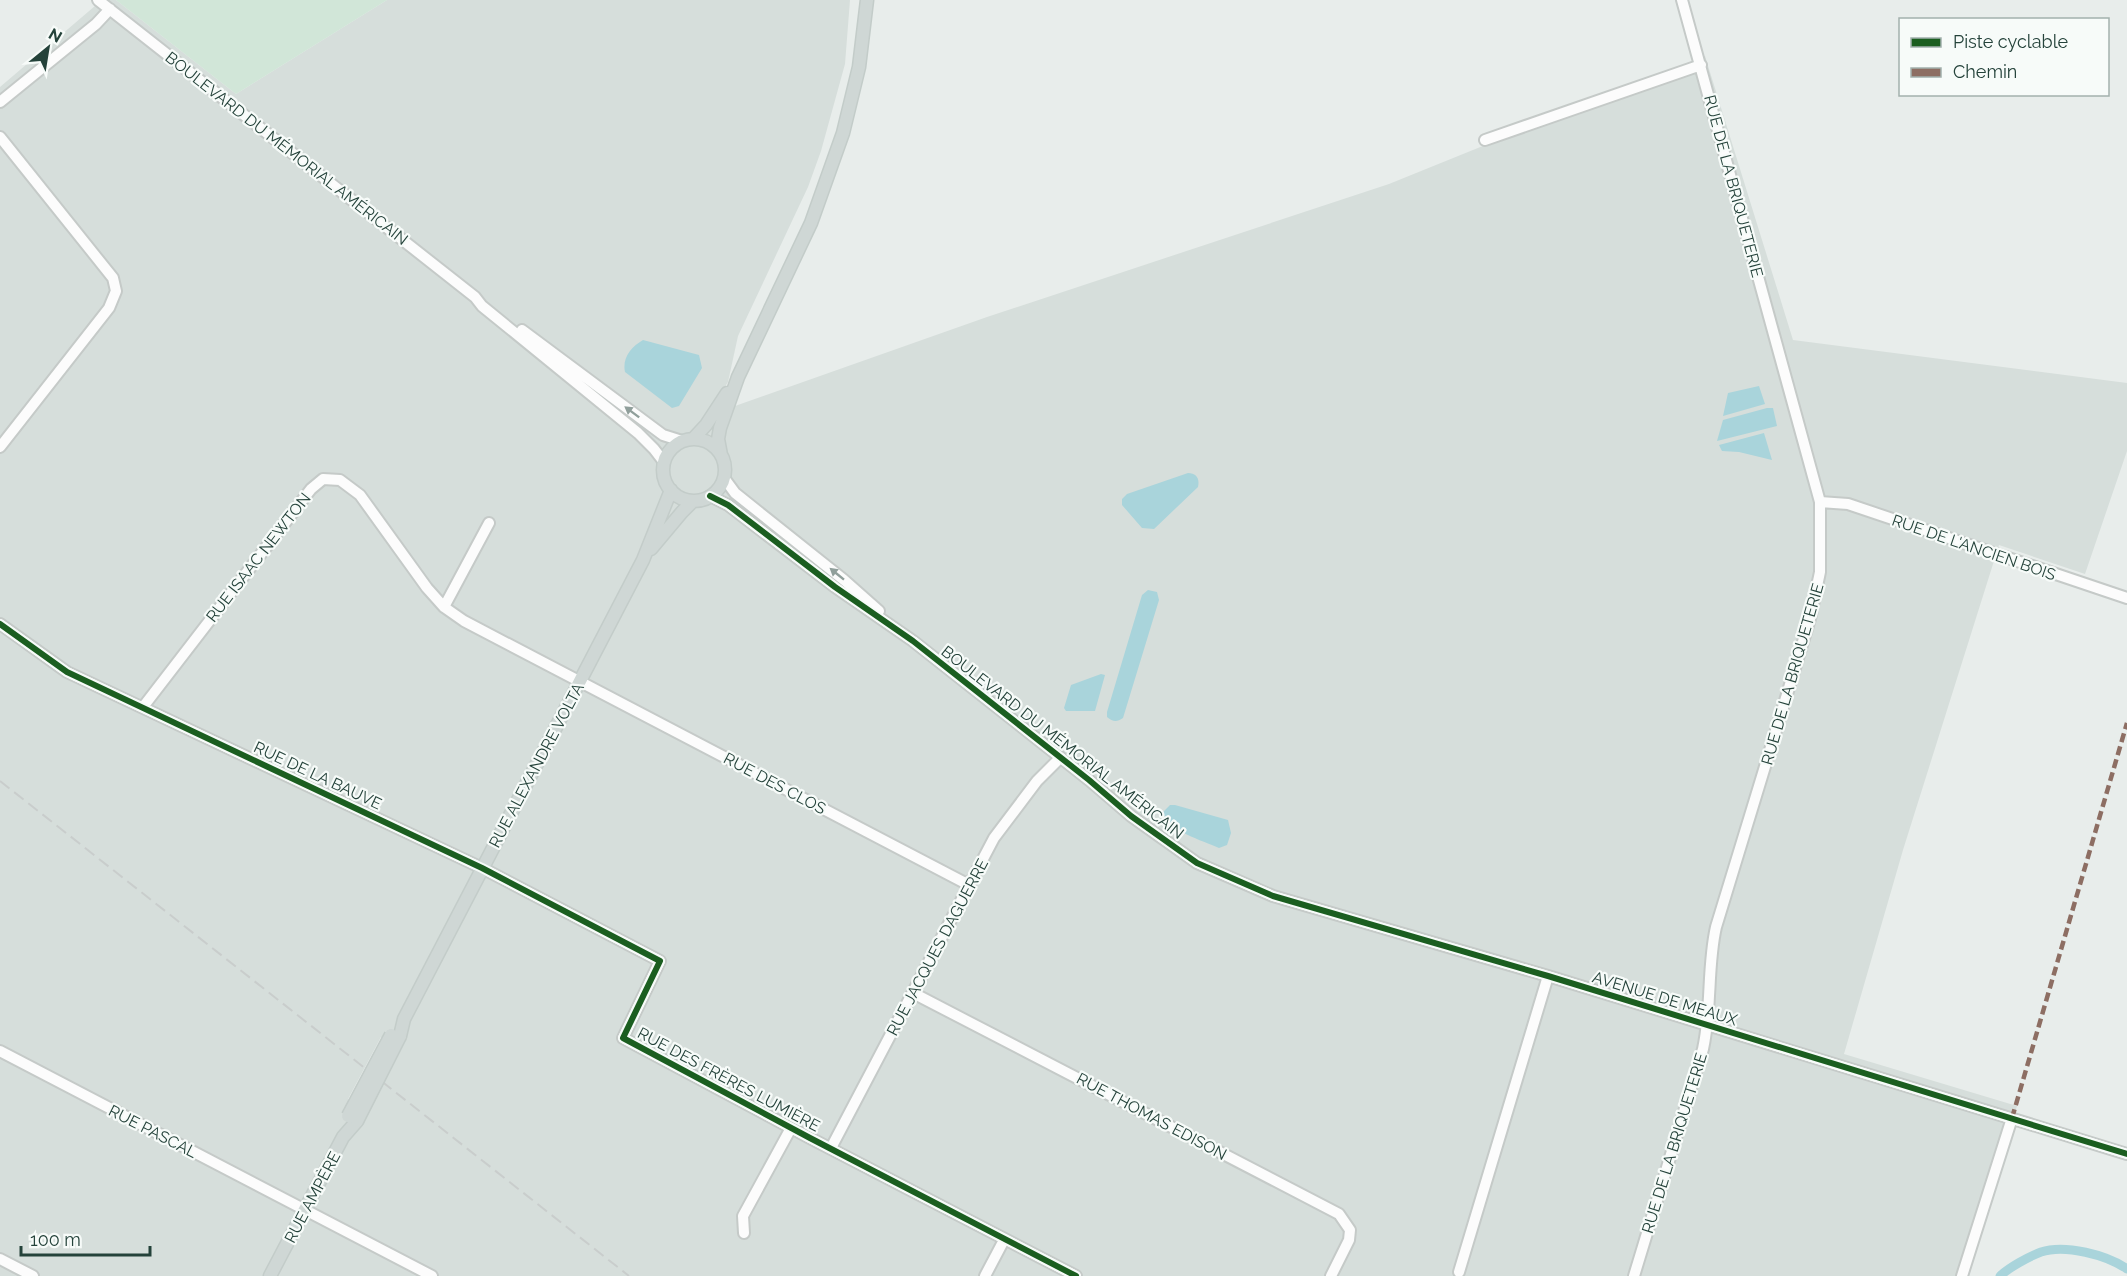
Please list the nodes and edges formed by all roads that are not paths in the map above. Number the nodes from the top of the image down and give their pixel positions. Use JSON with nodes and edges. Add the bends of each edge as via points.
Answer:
{"nodes":[{"id":1,"x":98,"y":0,"type":"edge"},
{"id":2,"x":867,"y":0,"type":"edge"},
{"id":3,"x":1682,"y":0,"type":"edge"},
{"id":4,"x":110,"y":9,"type":"junction"},
{"id":5,"x":1701,"y":64,"type":"junction"},
{"id":6,"x":0,"y":102,"type":"edge"},
{"id":7,"x":0,"y":137,"type":"edge"},
{"id":8,"x":1485,"y":140,"type":"dead end"},
{"id":9,"x":475,"y":297,"type":"junction"},
{"id":10,"x":738,"y":377,"type":"junction"},
{"id":11,"x":687,"y":440,"type":"junction"},
{"id":12,"x":0,"y":447,"type":"edge"},
{"id":13,"x":721,"y":455,"type":"junction"},
{"id":14,"x":664,"y":462,"type":"junction"},
{"id":15,"x":724,"y":478,"type":"junction"},
{"id":16,"x":671,"y":490,"type":"junction"},
{"id":17,"x":710,"y":496,"type":"junction"},
{"id":18,"x":693,"y":501,"type":"junction"},
{"id":19,"x":1820,"y":502,"type":"junction"},
{"id":20,"x":489,"y":523,"type":"dead end"},
{"id":21,"x":643,"y":560,"type":"junction"},
{"id":22,"x":2127,"y":598,"type":"edge"},
{"id":23,"x":444,"y":607,"type":"junction"},
{"id":24,"x":0,"y":624,"type":"edge"},
{"id":25,"x":913,"y":641,"type":"junction"},
{"id":26,"x":580,"y":682,"type":"junction"},
{"id":27,"x":143,"y":707,"type":"junction"},
{"id":28,"x":1060,"y":758,"type":"junction"},
{"id":29,"x":1197,"y":863,"type":"joint"},
{"id":30,"x":482,"y":868,"type":"junction"},
{"id":31,"x":969,"y":885,"type":"junction"},
{"id":32,"x":1548,"y":976,"type":"junction"},
{"id":33,"x":913,"y":993,"type":"junction"},
{"id":34,"x":1708,"y":1025,"type":"junction"},
{"id":35,"x":397,"y":1034,"type":"joint"},
{"id":36,"x":0,"y":1051,"type":"edge"},
{"id":37,"x":2012,"y":1118,"type":"junction"},
{"id":38,"x":791,"y":1128,"type":"junction"},
{"id":39,"x":831,"y":1148,"type":"junction"},
{"id":40,"x":2127,"y":1154,"type":"edge"},
{"id":41,"x":305,"y":1210,"type":"junction"},
{"id":42,"x":744,"y":1233,"type":"dead end"},
{"id":43,"x":1004,"y":1240,"type":"junction"},
{"id":44,"x":0,"y":1259,"type":"edge"},
{"id":45,"x":1334,"y":1271,"type":"edge"},
{"id":46,"x":1459,"y":1272,"type":"dead end"},
{"id":47,"x":33,"y":1276,"type":"edge"},
{"id":48,"x":270,"y":1276,"type":"edge"},
{"id":49,"x":432,"y":1276,"type":"edge"},
{"id":50,"x":985,"y":1276,"type":"edge"},
{"id":51,"x":1076,"y":1276,"type":"edge"},
{"id":52,"x":1634,"y":1276,"type":"edge"},
{"id":53,"x":1962,"y":1276,"type":"edge"}],
"edges":[{"from":1,"to":4,"type":"street","name":"BOULEVARD DU MÉMORIAL AMÉRICAIN"},
{"from":2,"to":10,"type":"main road","via":[[851,103],[826,185]]},
{"from":3,"to":5,"type":"street","name":"RUE DE LA BRIQUETERIE"},
{"from":4,"to":6,"type":"street"},
{"from":4,"to":9,"type":"street","name":"BOULEVARD DU MÉMORIAL AMÉRICAIN"},
{"from":5,"to":8,"type":"street"},
{"from":5,"to":19,"type":"street","name":"RUE DE LA BRIQUETERIE"},
{"from":7,"to":12,"type":"street","via":[[113,278],[116,291],[109,308]]},
{"from":11,"to":9,"type":"street","name":"BOULEVARD DU MÉMORIAL AMÉRICAIN","one_way":true,"via":[[663,435]]},
{"from":9,"to":14,"type":"street","name":"BOULEVARD DU MÉMORIAL AMÉRICAIN","via":[[638,433]]},
{"from":10,"to":11,"type":"main road","via":[[706,425]]},
{"from":10,"to":13,"type":"main road","via":[[720,428]]},
{"from":11,"to":13,"type":"main road","via":[[709,443]]},
{"from":11,"to":14,"type":"main road","via":[[668,453]]},
{"from":13,"to":15,"type":"main road"},
{"from":14,"to":16,"type":"main road","via":[[664,477]]},
{"from":15,"to":17,"type":"main road"},
{"from":25,"to":15,"type":"street","one_way":true,"via":[[844,580],[735,494]]},
{"from":16,"to":18,"type":"main road"},
{"from":16,"to":21,"type":"main road","name":"RUE ALEXANDRE VOLTA"},
{"from":17,"to":18,"type":"main road"},
{"from":17,"to":25,"type":"street","via":[[728,505]]},
{"from":18,"to":21,"type":"main road","name":"RUE ALEXANDRE VOLTA"},
{"from":19,"to":22,"type":"street","name":"RUE DE L'ANCIEN BOIS","via":[[1848,504]]},
{"from":19,"to":34,"type":"street","name":"RUE DE LA BRIQUETERIE","via":[[1820,572],[1810,619],[1716,927]]},
{"from":20,"to":23,"type":"street"},
{"from":21,"to":26,"type":"main road","name":"RUE ALEXANDRE VOLTA"},
{"from":23,"to":26,"type":"street","name":"RUE ISAAC NEWTON"},
{"from":23,"to":27,"type":"street","name":"RUE ISAAC NEWTON","via":[[360,495],[340,480],[323,479],[311,489]]},
{"from":24,"to":27,"type":"street","name":"RUE DE LA BAUVE","via":[[67,672]]},
{"from":25,"to":28,"type":"street","name":"BOULEVARD DU MÉMORIAL AMÉRICAIN"},
{"from":26,"to":30,"type":"main road","name":"RUE ALEXANDRE VOLTA"},
{"from":26,"to":31,"type":"street","name":"RUE DES CLOS"},
{"from":27,"to":30,"type":"street","name":"RUE DE LA BAUVE"},
{"from":28,"to":29,"type":"street","name":"BOULEVARD DU MÉMORIAL AMÉRICAIN"},
{"from":28,"to":31,"type":"street","name":"RUE JACQUES DAGUERRE","via":[[1037,781],[994,838]]},
{"from":29,"to":32,"type":"street","name":"AVENUE DE MEAUX","via":[[1273,897]]},
{"from":30,"to":35,"type":"main road","name":"RUE ALEXANDRE VOLTA"},
{"from":30,"to":38,"type":"street","name":"RUE DES FRÈRES LUMIÈRE","via":[[660,961],[623,1038]]},
{"from":31,"to":33,"type":"street","name":"RUE JACQUES DAGUERRE"},
{"from":32,"to":34,"type":"street","name":"AVENUE DE MEAUX"},
{"from":32,"to":46,"type":"street"},
{"from":33,"to":39,"type":"street","name":"RUE JACQUES DAGUERRE"},
{"from":33,"to":45,"type":"street","name":"RUE THOMAS EDISON","via":[[1339,1214],[1350,1230]]},
{"from":34,"to":37,"type":"street","name":"AVENUE DE MEAUX"},
{"from":34,"to":52,"type":"street","name":"RUE DE LA BRIQUETERIE"},
{"from":35,"to":41,"type":"main road","name":"RUE AMPÈRE","bridge":true},
{"from":36,"to":41,"type":"street","name":"RUE PASCAL"},
{"from":37,"to":40,"type":"street","name":"AVENUE DE MEAUX"},
{"from":37,"to":53,"type":"street"},
{"from":38,"to":39,"type":"street","name":"RUE DES FRÈRES LUMIÈRE"},
{"from":38,"to":42,"type":"street","via":[[743,1216]]},
{"from":39,"to":43,"type":"street","name":"RUE DES FRÈRES LUMIÈRE"},
{"from":41,"to":48,"type":"main road","name":"RUE AMPÈRE"},
{"from":41,"to":49,"type":"street","name":"RUE PASCAL"},
{"from":43,"to":50,"type":"street"},
{"from":43,"to":51,"type":"street","name":"RUE DES FRÈRES LUMIÈRE"},
{"from":44,"to":47,"type":"street"}]}
